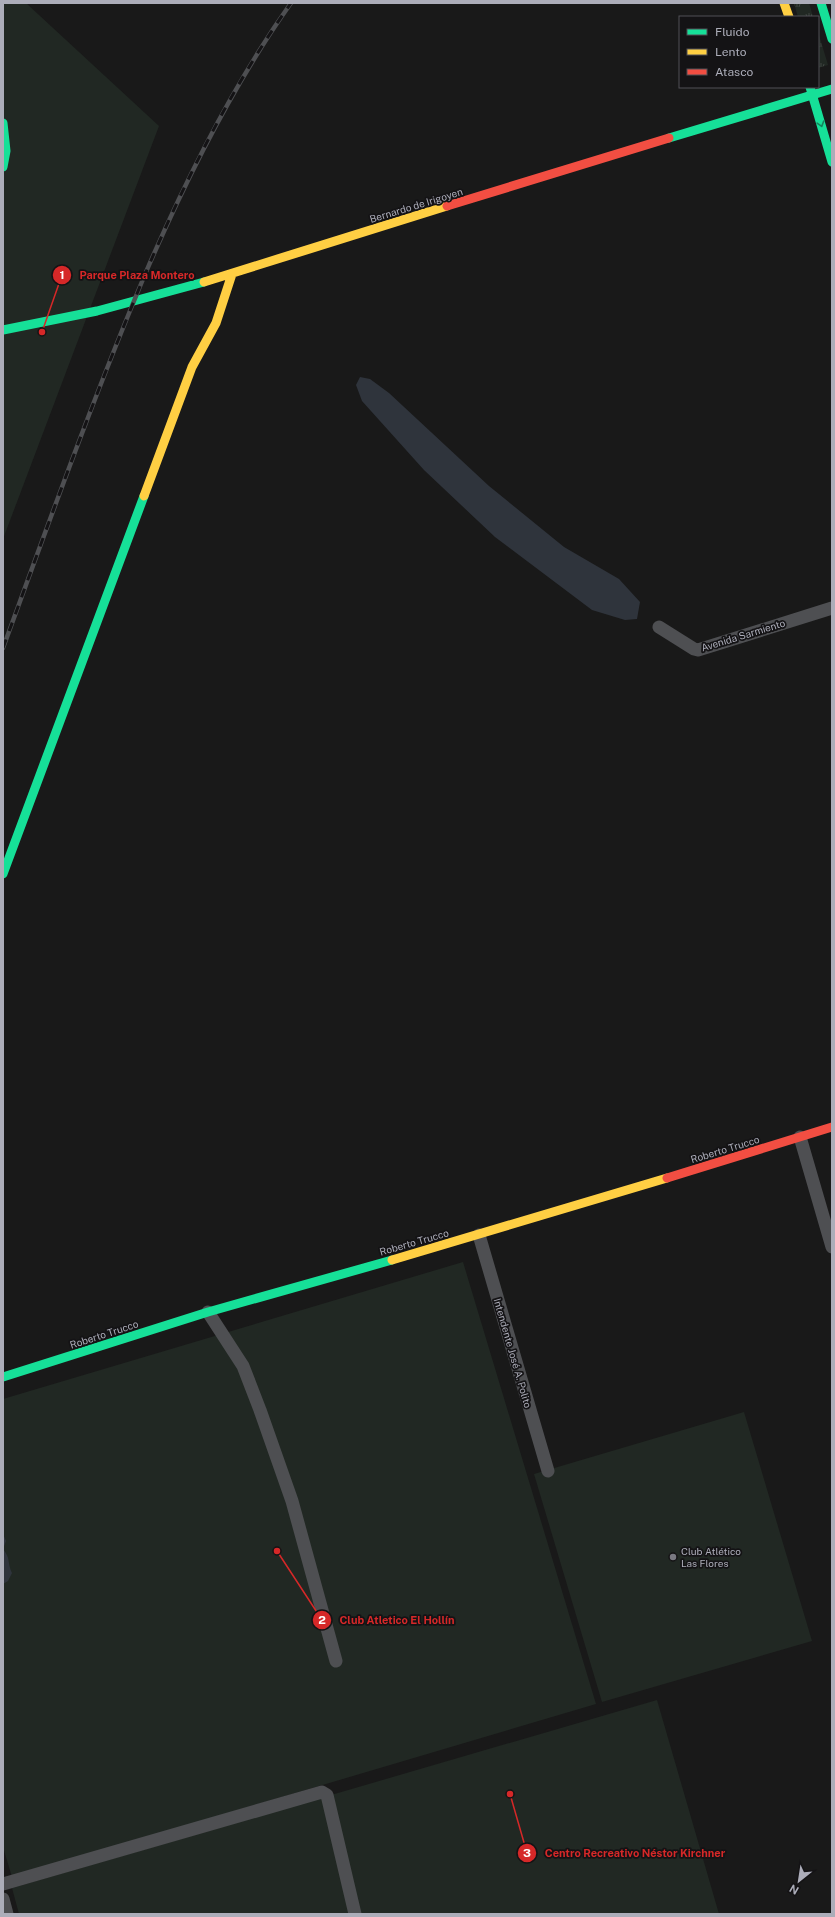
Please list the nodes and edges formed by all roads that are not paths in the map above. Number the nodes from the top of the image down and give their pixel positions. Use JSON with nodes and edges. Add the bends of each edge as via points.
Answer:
{"nodes":[{"id":1,"x":784,"y":3,"type":"edge"},
{"id":2,"x":821,"y":3,"type":"edge"},
{"id":3,"x":789,"y":16,"type":"edge"},
{"id":4,"x":832,"y":39,"type":"edge"},
{"id":5,"x":832,"y":89,"type":"edge"},
{"id":6,"x":811,"y":91,"type":"edge"},
{"id":7,"x":3,"y":123,"type":"edge"},
{"id":8,"x":832,"y":162,"type":"edge"},
{"id":9,"x":3,"y":167,"type":"edge"},
{"id":10,"x":232,"y":274,"type":"junction"},
{"id":11,"x":3,"y":330,"type":"edge"},
{"id":12,"x":832,"y":608,"type":"edge"},
{"id":13,"x":659,"y":627,"type":"dead end"},
{"id":14,"x":3,"y":874,"type":"edge"},
{"id":15,"x":832,"y":1127,"type":"edge"},
{"id":16,"x":800,"y":1137,"type":"junction"},
{"id":17,"x":479,"y":1235,"type":"junction"},
{"id":18,"x":832,"y":1247,"type":"edge"},
{"id":19,"x":208,"y":1312,"type":"junction"},
{"id":20,"x":3,"y":1377,"type":"edge"},
{"id":21,"x":548,"y":1471,"type":"dead end"},
{"id":22,"x":336,"y":1661,"type":"dead end"},
{"id":23,"x":3,"y":1884,"type":"edge"},
{"id":24,"x":3,"y":1899,"type":"edge"},
{"id":25,"x":8,"y":1914,"type":"edge"},
{"id":26,"x":355,"y":1914,"type":"edge"}],
"edges":[{"from":1,"to":3,"type":"street"},
{"from":2,"to":4,"type":"street"},
{"from":5,"to":6,"type":"street","name":"Bernardo de Irigoyen"},
{"from":6,"to":8,"type":"street","one_way":true},
{"from":6,"to":10,"type":"street","name":"Bernardo de Irigoyen"},
{"from":7,"to":9,"type":"street","via":[[6,151]]},
{"from":10,"to":11,"type":"street","name":"Bernardo de Irigoyen","via":[[53,322]]},
{"from":10,"to":14,"type":"street","via":[[216,323],[192,367]]},
{"from":12,"to":13,"type":"street","name":"Avenida Sarmiento","via":[[698,650]]},
{"from":15,"to":16,"type":"street","name":"Roberto Trucco"},
{"from":16,"to":17,"type":"street","name":"Roberto Trucco"},
{"from":16,"to":18,"type":"street"},
{"from":17,"to":19,"type":"street","name":"Roberto Trucco"},
{"from":17,"to":21,"type":"street","name":"Intendente José A. Polito"},
{"from":19,"to":20,"type":"street","name":"Roberto Trucco"},
{"from":19,"to":22,"type":"street","via":[[243,1366],[260,1410],[292,1501]]},
{"from":23,"to":26,"type":"street","via":[[322,1792],[327,1795]]},
{"from":24,"to":25,"type":"street"}]}
